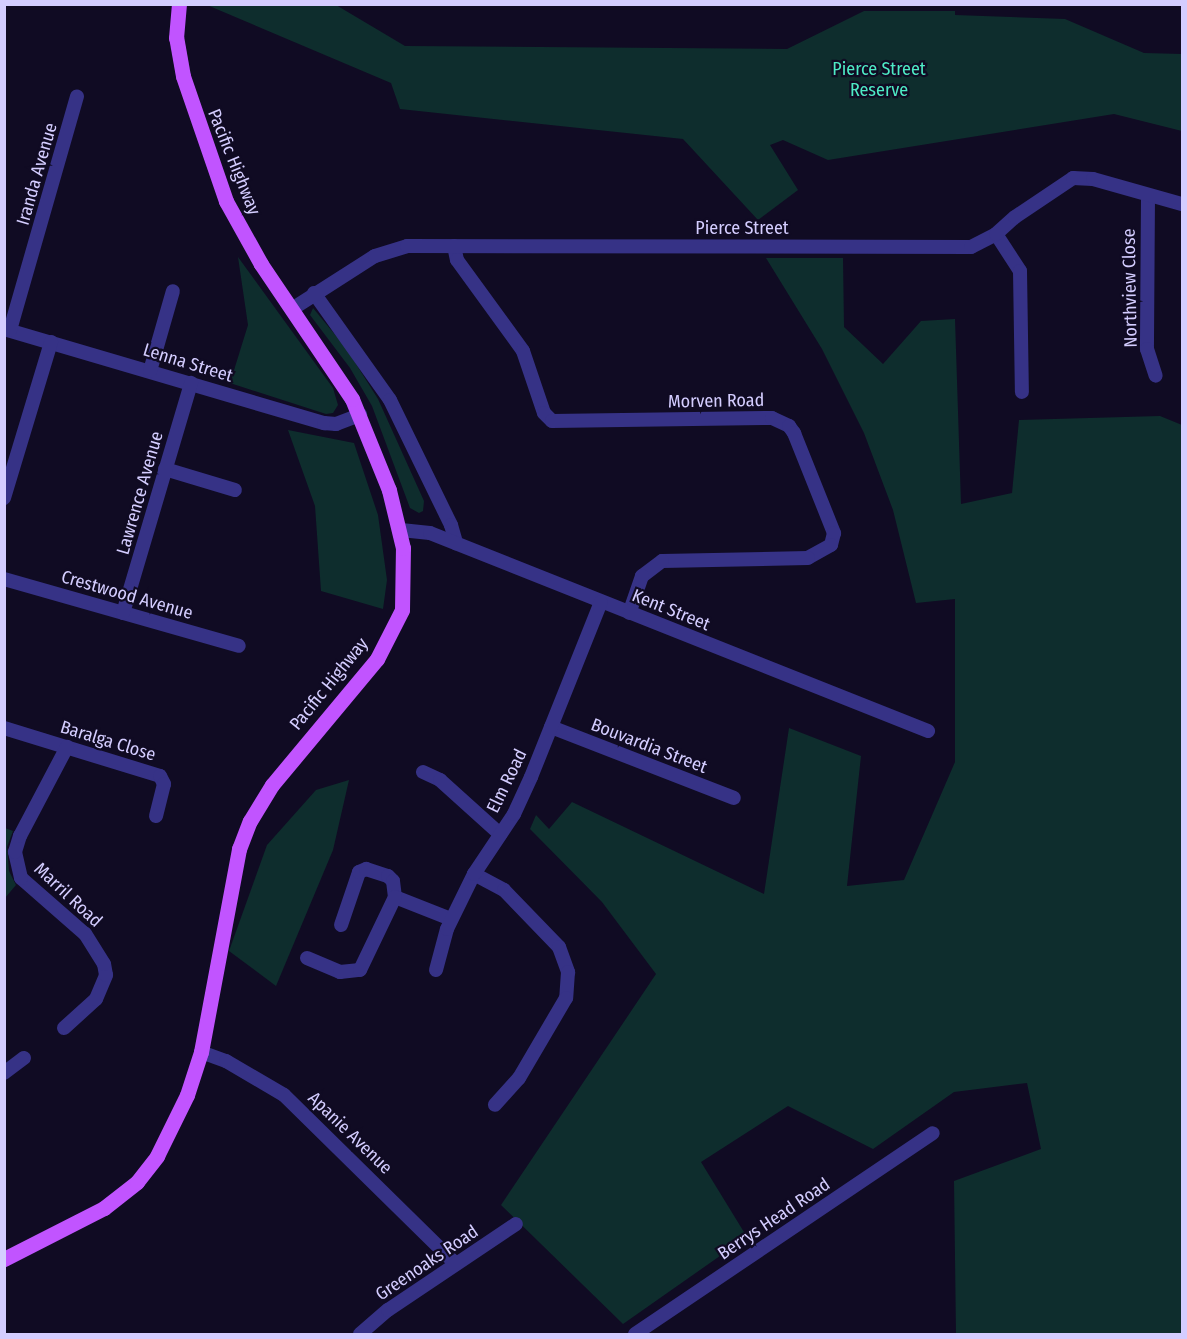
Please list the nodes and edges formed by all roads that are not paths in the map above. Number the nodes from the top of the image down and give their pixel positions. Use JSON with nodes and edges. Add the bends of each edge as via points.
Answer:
{"nodes":[{"id":1,"x":179,"y":4,"type":"edge"},
{"id":2,"x":77,"y":96,"type":"dead end"},
{"id":3,"x":1148,"y":198,"type":"junction"},
{"id":4,"x":1182,"y":204,"type":"edge"},
{"id":5,"x":996,"y":234,"type":"junction"},
{"id":6,"x":454,"y":246,"type":"junction"},
{"id":7,"x":173,"y":291,"type":"dead end"},
{"id":8,"x":314,"y":293,"type":"junction"},
{"id":9,"x":292,"y":309,"type":"junction"},
{"id":10,"x":7,"y":329,"type":"edge"},
{"id":11,"x":51,"y":342,"type":"junction"},
{"id":12,"x":150,"y":371,"type":"junction"},
{"id":13,"x":1156,"y":376,"type":"dead end"},
{"id":14,"x":191,"y":383,"type":"junction"},
{"id":15,"x":1022,"y":392,"type":"dead end"},
{"id":16,"x":360,"y":415,"type":"junction"},
{"id":17,"x":165,"y":469,"type":"junction"},
{"id":18,"x":235,"y":490,"type":"dead end"},
{"id":19,"x":4,"y":498,"type":"edge"},
{"id":20,"x":401,"y":530,"type":"junction"},
{"id":21,"x":456,"y":543,"type":"junction"},
{"id":22,"x":4,"y":579,"type":"edge"},
{"id":23,"x":601,"y":602,"type":"junction"},
{"id":24,"x":123,"y":613,"type":"junction"},
{"id":25,"x":629,"y":613,"type":"junction"},
{"id":26,"x":239,"y":646,"type":"dead end"},
{"id":27,"x":551,"y":727,"type":"junction"},
{"id":28,"x":4,"y":728,"type":"edge"},
{"id":29,"x":928,"y":731,"type":"dead end"},
{"id":30,"x":67,"y":747,"type":"junction"},
{"id":31,"x":423,"y":772,"type":"dead end"},
{"id":32,"x":734,"y":798,"type":"dead end"},
{"id":33,"x":156,"y":816,"type":"dead end"},
{"id":34,"x":500,"y":834,"type":"junction"},
{"id":35,"x":474,"y":874,"type":"junction"},
{"id":36,"x":395,"y":897,"type":"junction"},
{"id":37,"x":452,"y":919,"type":"junction"},
{"id":38,"x":341,"y":925,"type":"dead end"},
{"id":39,"x":307,"y":958,"type":"dead end"},
{"id":40,"x":436,"y":970,"type":"dead end"},
{"id":41,"x":64,"y":1028,"type":"dead end"},
{"id":42,"x":201,"y":1052,"type":"junction"},
{"id":43,"x":24,"y":1058,"type":"dead end"},
{"id":44,"x":4,"y":1073,"type":"edge"},
{"id":45,"x":495,"y":1105,"type":"dead end"},
{"id":46,"x":933,"y":1133,"type":"dead end"},
{"id":47,"x":516,"y":1224,"type":"dead end"},
{"id":48,"x":4,"y":1259,"type":"edge"},
{"id":49,"x":456,"y":1264,"type":"junction"},
{"id":50,"x":360,"y":1335,"type":"edge"},
{"id":51,"x":635,"y":1335,"type":"edge"}],
"edges":[{"from":1,"to":9,"type":"main road","name":"Pacific Highway","via":[[179,57],[210,164],[237,223]]},
{"from":2,"to":10,"type":"street","name":"Iranda Avenue"},
{"from":3,"to":4,"type":"street","name":"Pierce Street"},
{"from":3,"to":5,"type":"street","name":"Pierce Street","via":[[1093,179],[1073,178]]},
{"from":3,"to":13,"type":"street","name":"Northview Close","via":[[1146,349]]},
{"from":5,"to":6,"type":"street","name":"Pierce Street","via":[[971,247]]},
{"from":5,"to":15,"type":"street","via":[[1020,271]]},
{"from":6,"to":8,"type":"street","name":"Pierce Street","via":[[390,250]]},
{"from":6,"to":25,"type":"street","name":"Morven Road","via":[[457,260],[523,351],[544,413],[552,421],[772,418],[794,433],[834,533],[831,545],[808,558],[662,561],[642,576]]},
{"from":7,"to":12,"type":"street"},
{"from":8,"to":9,"type":"street","name":"Pierce Street"},
{"from":8,"to":21,"type":"street","via":[[390,400],[451,525]]},
{"from":9,"to":16,"type":"main road","name":"Pacific Highway","via":[[332,364]]},
{"from":10,"to":11,"type":"street","name":"Lenna Street"},
{"from":11,"to":12,"type":"street","name":"Lenna Street"},
{"from":11,"to":19,"type":"street"},
{"from":12,"to":14,"type":"street","name":"Lenna Street"},
{"from":14,"to":16,"type":"street","name":"Lenna Street","via":[[324,423],[336,424]]},
{"from":14,"to":17,"type":"street","name":"Lawrence Avenue"},
{"from":16,"to":20,"type":"main road","name":"Pacific Highway"},
{"from":17,"to":18,"type":"street"},
{"from":17,"to":24,"type":"street","name":"Lawrence Avenue"},
{"from":20,"to":21,"type":"street","name":"Kent Street","via":[[415,529]]},
{"from":20,"to":42,"type":"main road","name":"Pacific Highway","via":[[405,573],[402,610],[390,637],[377,659],[272,785],[238,849]]},
{"from":21,"to":23,"type":"street","name":"Kent Street"},
{"from":22,"to":24,"type":"street","name":"Crestwood Avenue"},
{"from":23,"to":25,"type":"street","name":"Kent Street"},
{"from":23,"to":27,"type":"street","name":"Elm Road"},
{"from":24,"to":26,"type":"street","name":"Crestwood Avenue"},
{"from":25,"to":29,"type":"street","name":"Kent Street"},
{"from":27,"to":32,"type":"street","name":"Bouvardia Street"},
{"from":27,"to":34,"type":"street","name":"Elm Road","via":[[514,814]]},
{"from":28,"to":30,"type":"street","name":"Baralga Close"},
{"from":30,"to":33,"type":"street","name":"Baralga Close","via":[[160,776],[164,783]]},
{"from":30,"to":41,"type":"street","name":"Marril Road","via":[[15,852],[21,878],[85,934],[104,964],[106,975],[96,999]]},
{"from":31,"to":34,"type":"street","via":[[440,780]]},
{"from":34,"to":35,"type":"street","name":"Elm Road"},
{"from":35,"to":37,"type":"street","name":"Elm Road"},
{"from":35,"to":45,"type":"street","via":[[512,898],[559,947],[568,972],[566,998],[519,1078]]},
{"from":36,"to":37,"type":"street"},
{"from":36,"to":38,"type":"street","via":[[393,881],[388,876],[363,870]]},
{"from":36,"to":39,"type":"street","via":[[360,970],[340,972]]},
{"from":37,"to":40,"type":"street","name":"Elm Road"},
{"from":42,"to":48,"type":"main road","name":"Pacific Highway","via":[[171,1129],[137,1182],[104,1208]]},
{"from":42,"to":49,"type":"street","name":"Apanie Avenue","via":[[284,1095]]},
{"from":43,"to":44,"type":"street"},
{"from":46,"to":51,"type":"street","name":"Berrys Head Road"},
{"from":47,"to":49,"type":"street","name":"Greenoaks Road"},
{"from":49,"to":50,"type":"street","name":"Greenoaks Road"}]}
